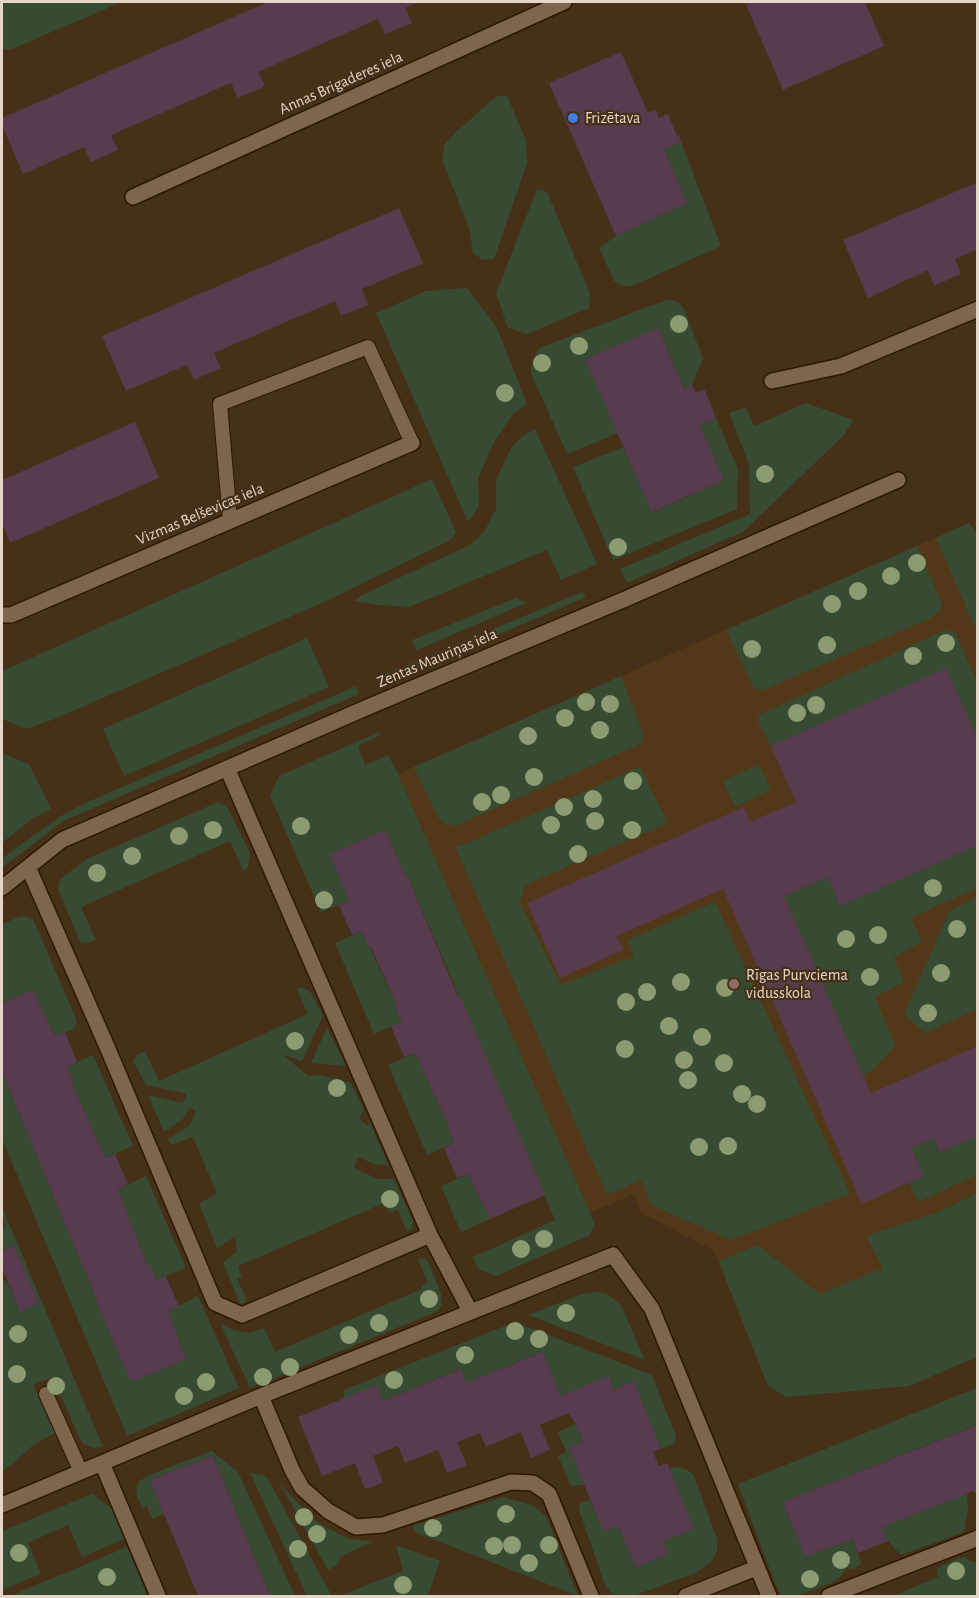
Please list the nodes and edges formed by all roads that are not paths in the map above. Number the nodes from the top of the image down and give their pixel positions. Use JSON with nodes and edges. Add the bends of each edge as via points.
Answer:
{"nodes":[{"id":1,"x":564,"y":2,"type":"edge"},
{"id":2,"x":133,"y":197,"type":"dead end"},
{"id":3,"x":978,"y":309,"type":"edge"},
{"id":4,"x":772,"y":381,"type":"dead end"},
{"id":5,"x":412,"y":442,"type":"joint"},
{"id":6,"x":898,"y":480,"type":"dead end"},
{"id":7,"x":230,"y":520,"type":"junction"},
{"id":8,"x":2,"y":615,"type":"edge"},
{"id":9,"x":227,"y":768,"type":"junction"},
{"id":10,"x":28,"y":867,"type":"junction"},
{"id":11,"x":2,"y":888,"type":"edge"},
{"id":12,"x":430,"y":1235,"type":"junction"},
{"id":13,"x":470,"y":1311,"type":"junction"},
{"id":14,"x":46,"y":1394,"type":"dead end"},
{"id":15,"x":261,"y":1396,"type":"junction"},
{"id":16,"x":102,"y":1463,"type":"junction"},
{"id":17,"x":81,"y":1472,"type":"junction"},
{"id":18,"x":2,"y":1505,"type":"edge"},
{"id":19,"x":978,"y":1538,"type":"edge"},
{"id":20,"x":756,"y":1568,"type":"junction"},
{"id":21,"x":158,"y":1596,"type":"edge"},
{"id":22,"x":591,"y":1596,"type":"edge"},
{"id":23,"x":686,"y":1596,"type":"edge"},
{"id":24,"x":769,"y":1596,"type":"edge"},
{"id":25,"x":828,"y":1596,"type":"edge"}],
"edges":[{"from":1,"to":2,"type":"street","name":"Annas Brigaderes iela"},
{"from":3,"to":4,"type":"street","via":[[841,366]]},
{"from":5,"to":7,"type":"street","name":"Vizmas Belševicas iela"},
{"from":5,"to":7,"type":"lane","via":[[368,347],[220,404]]},
{"from":6,"to":9,"type":"street","name":"Zentas Mauriņas iela"},
{"from":7,"to":8,"type":"street","name":"Vizmas Belševicas iela","via":[[11,615]]},
{"from":9,"to":10,"type":"street","name":"Zentas Mauriņas iela","via":[[62,840]]},
{"from":9,"to":12,"type":"street"},
{"from":10,"to":11,"type":"street","name":"Zentas Mauriņas iela"},
{"from":10,"to":12,"type":"street","via":[[215,1303],[242,1315]]},
{"from":12,"to":13,"type":"street"},
{"from":13,"to":15,"type":"street"},
{"from":13,"to":20,"type":"street","via":[[613,1255],[652,1309]]},
{"from":14,"to":17,"type":"lane"},
{"from":15,"to":16,"type":"street"},
{"from":15,"to":22,"type":"street","via":[[303,1488],[328,1511],[356,1527],[383,1525],[511,1482],[533,1483],[549,1494]]},
{"from":16,"to":17,"type":"street"},
{"from":16,"to":21,"type":"street"},
{"from":17,"to":18,"type":"street"},
{"from":19,"to":25,"type":"street"},
{"from":20,"to":23,"type":"street"},
{"from":20,"to":24,"type":"street"}]}
